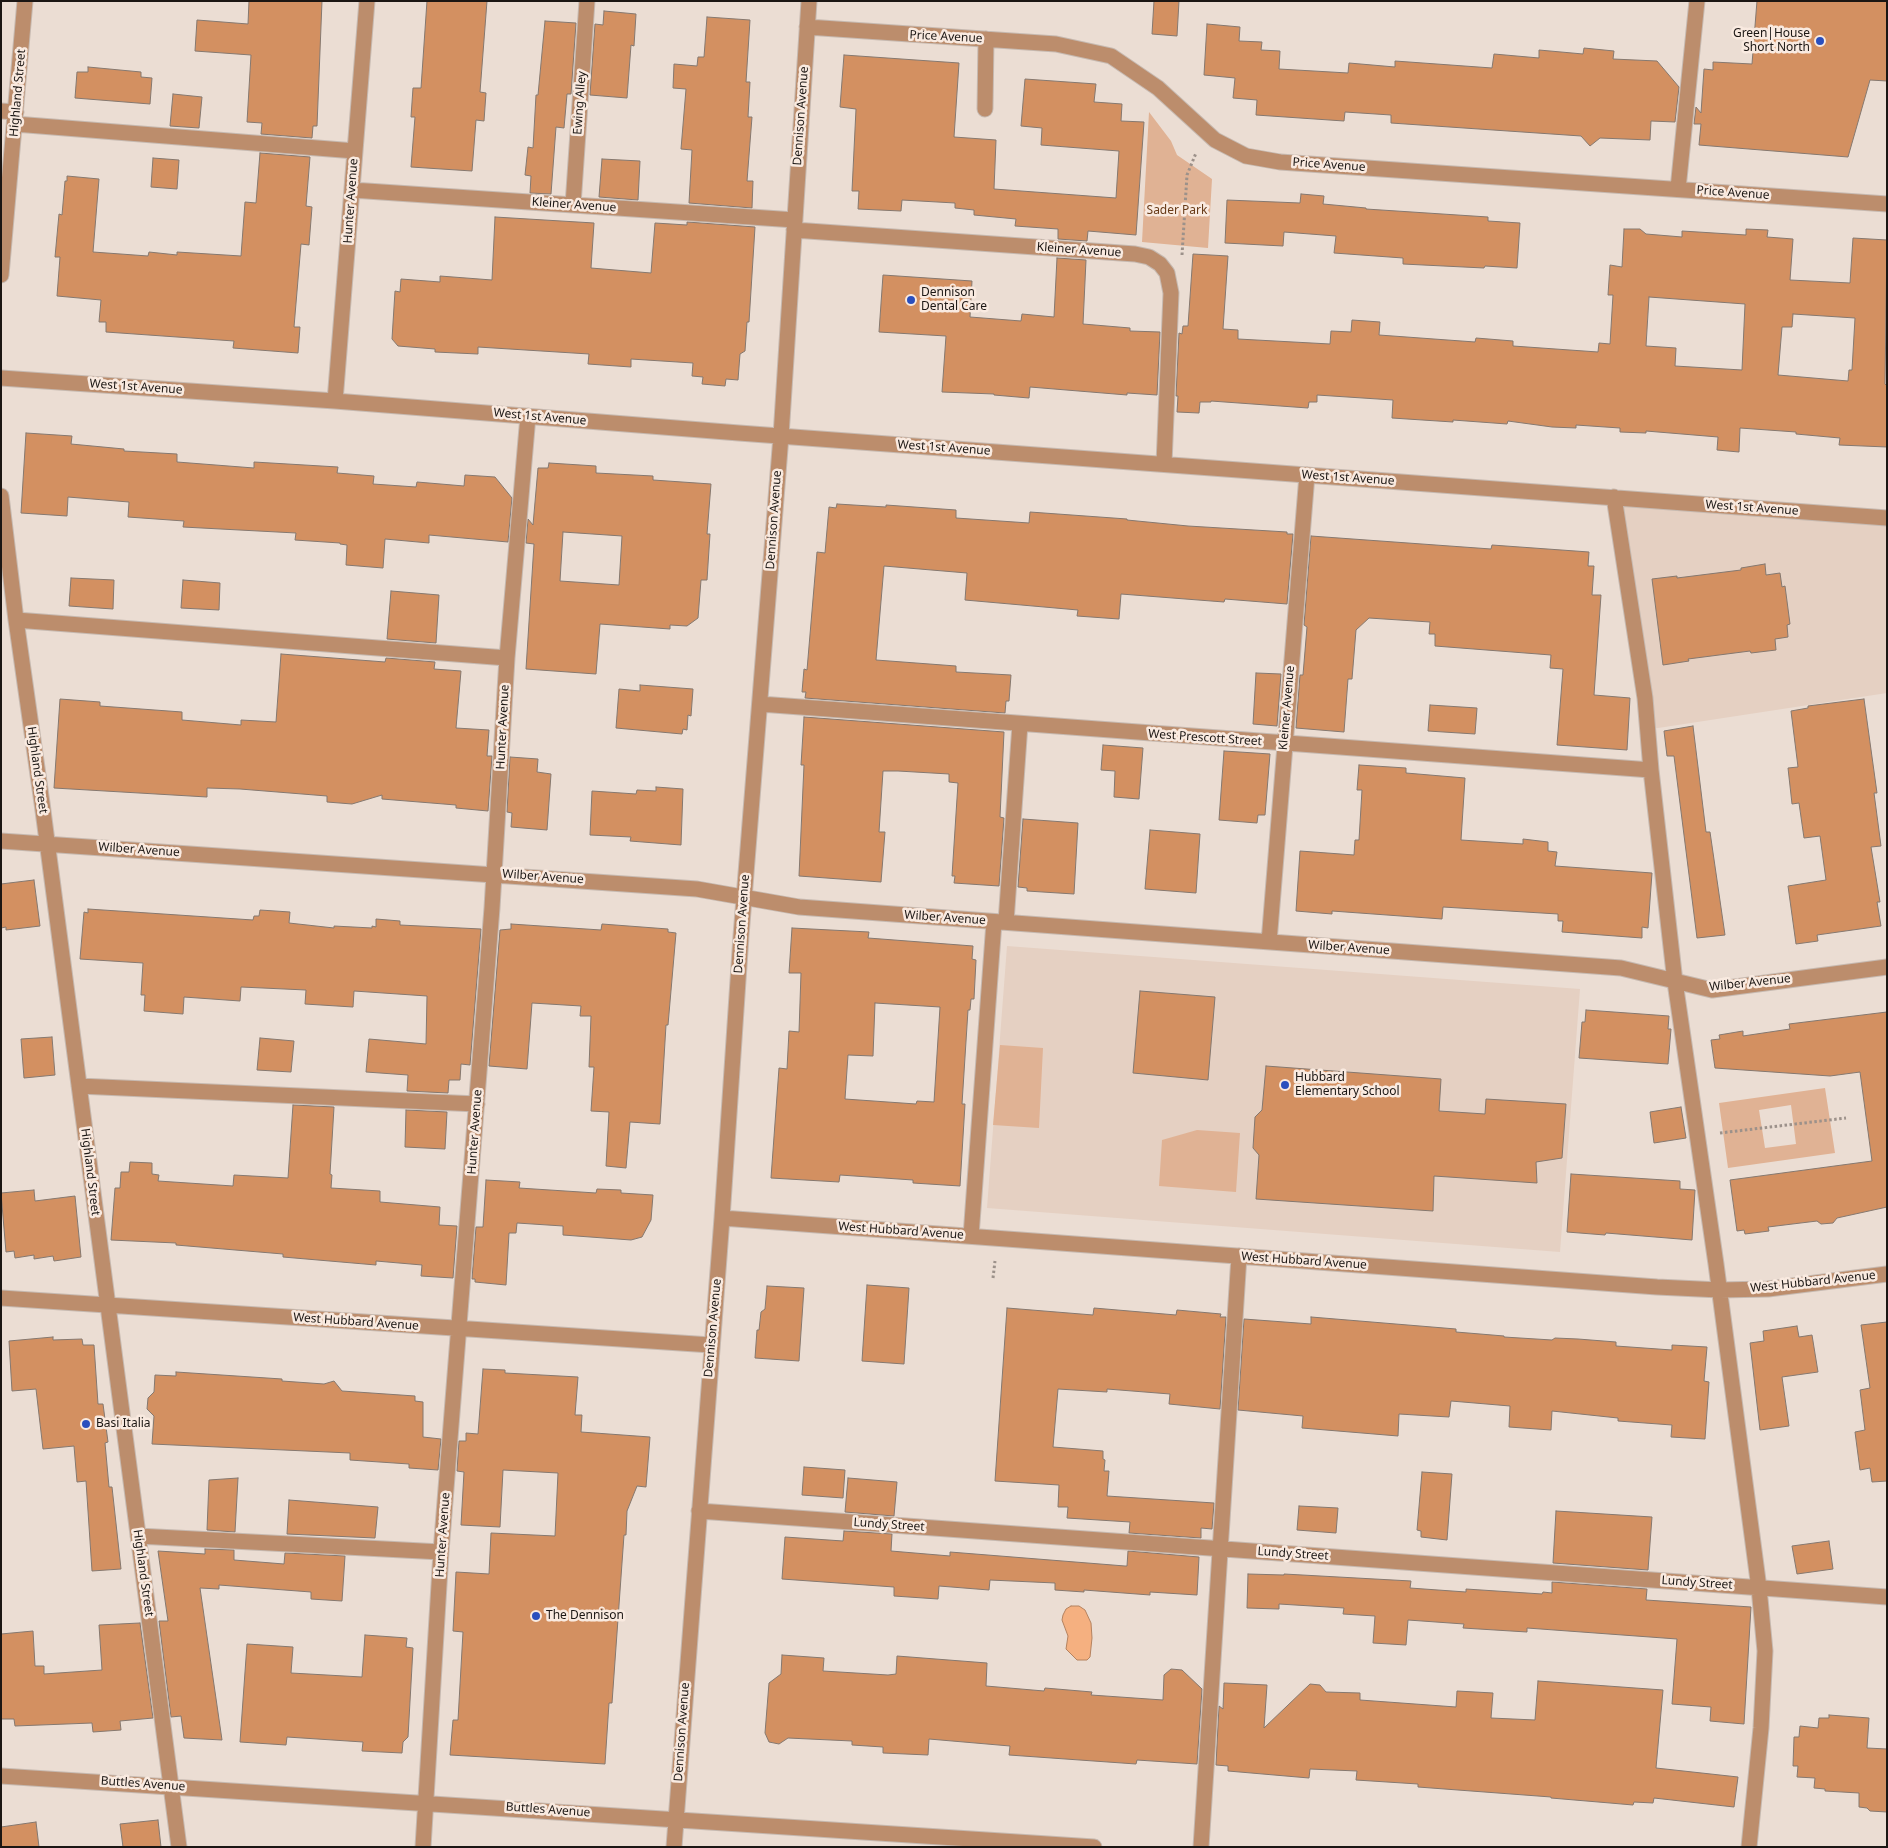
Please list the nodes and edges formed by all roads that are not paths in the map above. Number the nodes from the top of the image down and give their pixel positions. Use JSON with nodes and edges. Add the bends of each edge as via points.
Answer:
{"nodes":[{"id":1,"x":25,"y":1,"type":"edge"},
{"id":2,"x":367,"y":1,"type":"edge"},
{"id":3,"x":587,"y":1,"type":"edge"},
{"id":4,"x":809,"y":1,"type":"edge"},
{"id":5,"x":1698,"y":1,"type":"edge"},
{"id":6,"x":807,"y":26,"type":"junction"},
{"id":7,"x":986,"y":39,"type":"junction"},
{"id":8,"x":985,"y":108,"type":"dead end"},
{"id":9,"x":11,"y":115,"type":"edge"},
{"id":10,"x":355,"y":151,"type":"junction"},
{"id":11,"x":1678,"y":189,"type":"junction"},
{"id":12,"x":352,"y":190,"type":"junction"},
{"id":13,"x":1887,"y":204,"type":"edge"},
{"id":14,"x":573,"y":205,"type":"junction"},
{"id":15,"x":794,"y":225,"type":"junction"},
{"id":16,"x":1,"y":275,"type":"edge"},
{"id":17,"x":1,"y":378,"type":"edge"},
{"id":18,"x":336,"y":400,"type":"junction"},
{"id":19,"x":528,"y":416,"type":"junction"},
{"id":20,"x":781,"y":436,"type":"junction"},
{"id":21,"x":1164,"y":464,"type":"junction"},
{"id":22,"x":1307,"y":475,"type":"junction"},
{"id":23,"x":1,"y":496,"type":"edge"},
{"id":24,"x":1614,"y":498,"type":"junction"},
{"id":25,"x":1887,"y":518,"type":"edge"},
{"id":26,"x":16,"y":620,"type":"junction"},
{"id":27,"x":507,"y":658,"type":"junction"},
{"id":28,"x":760,"y":704,"type":"junction"},
{"id":29,"x":1020,"y":724,"type":"junction"},
{"id":30,"x":1284,"y":744,"type":"junction"},
{"id":31,"x":1651,"y":770,"type":"junction"},
{"id":32,"x":1,"y":841,"type":"edge"},
{"id":33,"x":47,"y":844,"type":"junction"},
{"id":34,"x":494,"y":874,"type":"junction"},
{"id":35,"x":744,"y":898,"type":"junction"},
{"id":36,"x":1000,"y":922,"type":"junction"},
{"id":37,"x":1269,"y":942,"type":"junction"},
{"id":38,"x":1887,"y":967,"type":"edge"},
{"id":39,"x":1675,"y":982,"type":"junction"},
{"id":40,"x":79,"y":1086,"type":"junction"},
{"id":41,"x":477,"y":1104,"type":"junction"},
{"id":42,"x":722,"y":1218,"type":"junction"},
{"id":43,"x":970,"y":1236,"type":"junction"},
{"id":44,"x":1239,"y":1256,"type":"junction"},
{"id":45,"x":1887,"y":1274,"type":"edge"},
{"id":46,"x":1720,"y":1290,"type":"junction"},
{"id":47,"x":1,"y":1298,"type":"edge"},
{"id":48,"x":107,"y":1306,"type":"junction"},
{"id":49,"x":460,"y":1329,"type":"junction"},
{"id":50,"x":711,"y":1345,"type":"junction"},
{"id":51,"x":698,"y":1511,"type":"junction"},
{"id":52,"x":138,"y":1536,"type":"junction"},
{"id":53,"x":1220,"y":1549,"type":"junction"},
{"id":54,"x":441,"y":1552,"type":"junction"},
{"id":55,"x":1759,"y":1588,"type":"junction"},
{"id":56,"x":1887,"y":1597,"type":"edge"},
{"id":57,"x":1,"y":1776,"type":"edge"},
{"id":58,"x":172,"y":1786,"type":"junction"},
{"id":59,"x":426,"y":1802,"type":"junction"},
{"id":60,"x":676,"y":1819,"type":"junction"},
{"id":61,"x":179,"y":1847,"type":"edge"},
{"id":62,"x":423,"y":1847,"type":"edge"},
{"id":63,"x":674,"y":1847,"type":"edge"},
{"id":64,"x":1094,"y":1847,"type":"edge"},
{"id":65,"x":1201,"y":1847,"type":"edge"},
{"id":66,"x":1749,"y":1847,"type":"edge"}],
"edges":[{"from":1,"to":9,"type":"street","name":"Highland Street"},
{"from":2,"to":10,"type":"street","name":"Hunter Avenue"},
{"from":3,"to":14,"type":"street","name":"Ewing Alley"},
{"from":4,"to":6,"type":"street","name":"Dennison Avenue"},
{"from":5,"to":11,"type":"street"},
{"from":6,"to":7,"type":"street","name":"Price Avenue"},
{"from":6,"to":15,"type":"street","name":"Dennison Avenue"},
{"from":7,"to":8,"type":"street"},
{"from":7,"to":11,"type":"street","name":"Price Avenue","via":[[1056,44],[1112,56],[1158,88],[1215,140],[1246,156],[1280,162]]},
{"from":9,"to":10,"type":"street"},
{"from":9,"to":16,"type":"street","name":"Highland Street"},
{"from":10,"to":12,"type":"street","name":"Hunter Avenue"},
{"from":11,"to":13,"type":"street","name":"Price Avenue"},
{"from":12,"to":14,"type":"street","name":"Kleiner Avenue"},
{"from":12,"to":18,"type":"street","name":"Hunter Avenue"},
{"from":14,"to":15,"type":"street","name":"Kleiner Avenue"},
{"from":15,"to":20,"type":"street","name":"Dennison Avenue"},
{"from":15,"to":21,"type":"street","name":"Kleiner Avenue","via":[[1135,254],[1160,264],[1167,273],[1171,293]]},
{"from":17,"to":18,"type":"street","name":"West 1st Avenue"},
{"from":18,"to":19,"type":"street","name":"West 1st Avenue"},
{"from":19,"to":20,"type":"street","name":"West 1st Avenue"},
{"from":19,"to":27,"type":"street","name":"Hunter Avenue"},
{"from":20,"to":21,"type":"street","name":"West 1st Avenue"},
{"from":20,"to":28,"type":"street","name":"Dennison Avenue"},
{"from":21,"to":22,"type":"street","name":"West 1st Avenue"},
{"from":22,"to":24,"type":"street","name":"West 1st Avenue"},
{"from":22,"to":30,"type":"street","name":"Kleiner Avenue"},
{"from":23,"to":26,"type":"street","name":"Highland Street"},
{"from":24,"to":25,"type":"street","name":"West 1st Avenue"},
{"from":24,"to":31,"type":"street","via":[[1645,698]]},
{"from":26,"to":27,"type":"street"},
{"from":26,"to":33,"type":"street","name":"Highland Street"},
{"from":27,"to":34,"type":"street","name":"Hunter Avenue"},
{"from":28,"to":29,"type":"street","name":"West Prescott Street"},
{"from":28,"to":35,"type":"street","name":"Dennison Avenue"},
{"from":29,"to":30,"type":"street","name":"West Prescott Street"},
{"from":29,"to":36,"type":"street"},
{"from":30,"to":31,"type":"street","name":"West Prescott Street"},
{"from":30,"to":37,"type":"street","name":"Kleiner Avenue"},
{"from":31,"to":39,"type":"street"},
{"from":32,"to":33,"type":"street","name":"Wilber Avenue"},
{"from":33,"to":34,"type":"street","name":"Wilber Avenue"},
{"from":33,"to":40,"type":"street","name":"Highland Street"},
{"from":34,"to":35,"type":"street","name":"Wilber Avenue","via":[[697,889]]},
{"from":34,"to":41,"type":"street","name":"Hunter Avenue"},
{"from":35,"to":36,"type":"street","name":"Wilber Avenue","via":[[799,907]]},
{"from":35,"to":42,"type":"street","name":"Dennison Avenue"},
{"from":36,"to":37,"type":"street","name":"Wilber Avenue"},
{"from":36,"to":43,"type":"street"},
{"from":37,"to":39,"type":"street","name":"Wilber Avenue","via":[[1621,968]]},
{"from":38,"to":39,"type":"street","name":"Wilber Avenue","via":[[1712,990]]},
{"from":39,"to":46,"type":"street"},
{"from":40,"to":41,"type":"street"},
{"from":40,"to":48,"type":"street","name":"Highland Street"},
{"from":41,"to":49,"type":"street","name":"Hunter Avenue"},
{"from":42,"to":43,"type":"street","name":"West Hubbard Avenue"},
{"from":42,"to":50,"type":"street","name":"Dennison Avenue"},
{"from":43,"to":44,"type":"street","name":"West Hubbard Avenue"},
{"from":44,"to":46,"type":"street","name":"West Hubbard Avenue"},
{"from":44,"to":53,"type":"street"},
{"from":45,"to":46,"type":"street","name":"West Hubbard Avenue","via":[[1768,1289]]},
{"from":46,"to":55,"type":"street"},
{"from":47,"to":48,"type":"street","name":"West Hubbard Avenue"},
{"from":48,"to":49,"type":"street","name":"West Hubbard Avenue"},
{"from":48,"to":52,"type":"street","name":"Highland Street"},
{"from":49,"to":50,"type":"street","name":"West Hubbard Avenue"},
{"from":49,"to":54,"type":"street","name":"Hunter Avenue"},
{"from":50,"to":51,"type":"street","name":"Dennison Avenue"},
{"from":51,"to":53,"type":"street","name":"Lundy Street"},
{"from":51,"to":60,"type":"street","name":"Dennison Avenue"},
{"from":52,"to":54,"type":"street"},
{"from":52,"to":58,"type":"street","name":"Highland Street"},
{"from":53,"to":55,"type":"street","name":"Lundy Street"},
{"from":53,"to":65,"type":"street"},
{"from":54,"to":59,"type":"street","name":"Hunter Avenue"},
{"from":55,"to":56,"type":"street","name":"Lundy Street"},
{"from":55,"to":66,"type":"street","via":[[1765,1651]]},
{"from":57,"to":58,"type":"street","name":"Buttles Avenue"},
{"from":58,"to":59,"type":"street","name":"Buttles Avenue"},
{"from":58,"to":61,"type":"street","name":"Highland Street"},
{"from":59,"to":60,"type":"street","name":"Buttles Avenue"},
{"from":59,"to":62,"type":"street","name":"Hunter Avenue"},
{"from":60,"to":63,"type":"street","name":"Dennison Avenue"},
{"from":60,"to":64,"type":"street","name":"Buttles Avenue"}]}
